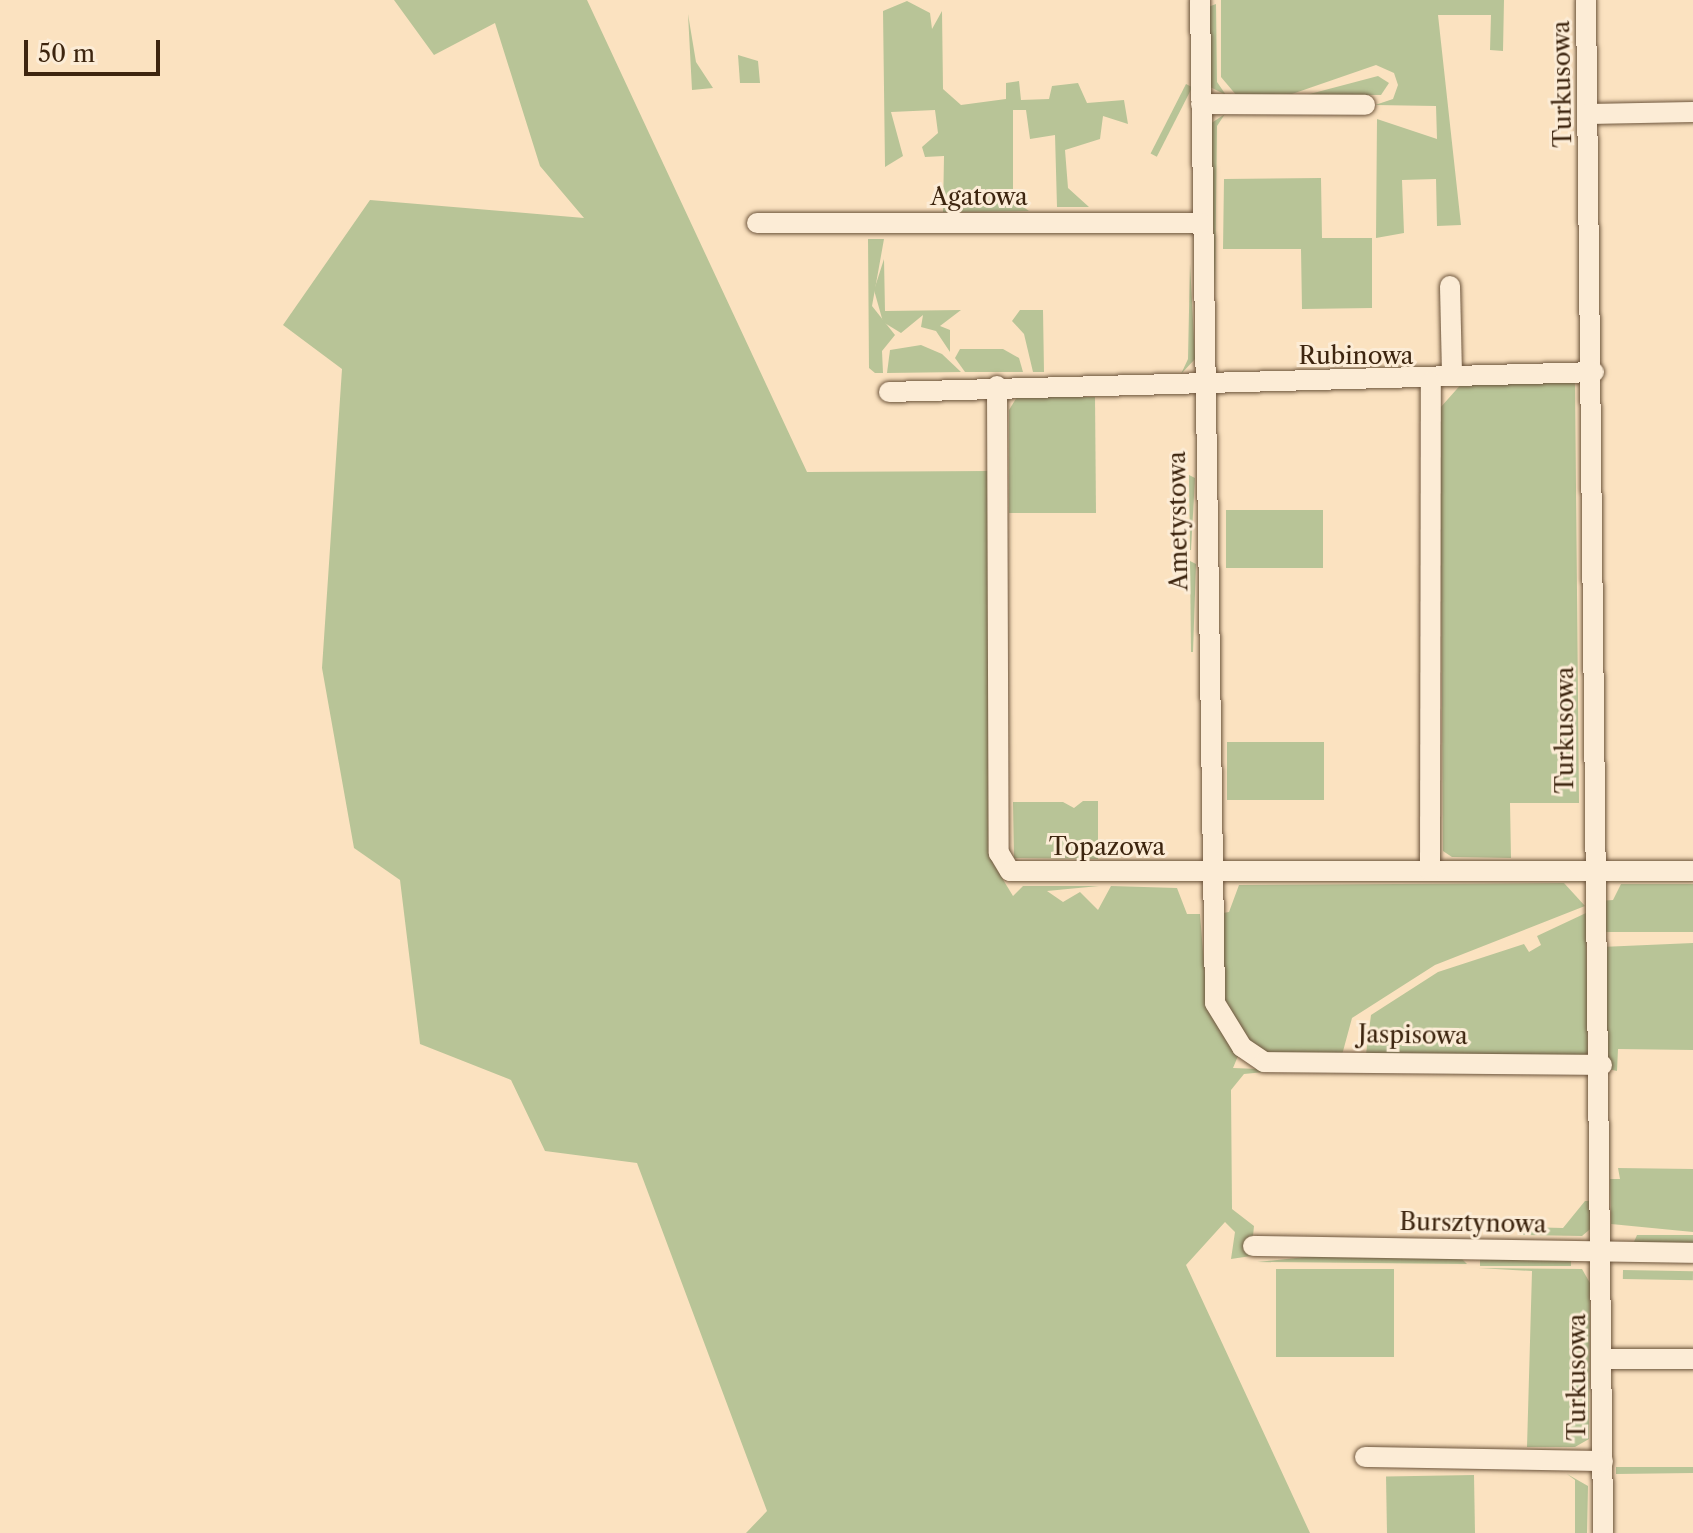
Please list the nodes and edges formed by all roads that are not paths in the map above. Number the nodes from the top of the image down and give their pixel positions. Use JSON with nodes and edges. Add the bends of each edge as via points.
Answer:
{"nodes":[{"id":1,"x":1200,"y":0,"type":"edge"},
{"id":2,"x":1586,"y":0,"type":"edge"},
{"id":3,"x":1201,"y":104,"type":"junction"},
{"id":4,"x":1365,"y":105,"type":"dead end"},
{"id":5,"x":1693,"y":112,"type":"edge"},
{"id":6,"x":1589,"y":114,"type":"junction"},
{"id":7,"x":757,"y":223,"type":"dead end"},
{"id":8,"x":1202,"y":223,"type":"junction"},
{"id":9,"x":1450,"y":286,"type":"dead end"},
{"id":10,"x":1594,"y":372,"type":"junction"},
{"id":11,"x":1452,"y":375,"type":"junction"},
{"id":12,"x":1431,"y":382,"type":"junction"},
{"id":13,"x":1203,"y":384,"type":"junction"},
{"id":14,"x":997,"y":386,"type":"junction"},
{"id":15,"x":889,"y":392,"type":"dead end"},
{"id":16,"x":1430,"y":871,"type":"junction"},
{"id":17,"x":1592,"y":871,"type":"junction"},
{"id":18,"x":1693,"y":871,"type":"edge"},
{"id":19,"x":1208,"y":873,"type":"junction"},
{"id":20,"x":1234,"y":1037,"type":"joint"},
{"id":21,"x":1602,"y":1065,"type":"junction"},
{"id":22,"x":1253,"y":1246,"type":"dead end"},
{"id":23,"x":1602,"y":1251,"type":"junction"},
{"id":24,"x":1693,"y":1253,"type":"edge"},
{"id":25,"x":1605,"y":1359,"type":"junction"},
{"id":26,"x":1693,"y":1359,"type":"edge"},
{"id":27,"x":1365,"y":1457,"type":"dead end"},
{"id":28,"x":1603,"y":1461,"type":"junction"},
{"id":29,"x":1603,"y":1533,"type":"edge"}],
"edges":[{"from":1,"to":3,"type":"street","name":"Ametystowa"},
{"from":2,"to":6,"type":"street","name":"Turkusowa"},
{"from":3,"to":4,"type":"street"},
{"from":3,"to":8,"type":"street","name":"Ametystowa"},
{"from":5,"to":6,"type":"street"},
{"from":6,"to":10,"type":"street","name":"Turkusowa"},
{"from":7,"to":8,"type":"street","name":"Agatowa"},
{"from":8,"to":13,"type":"street","name":"Ametystowa"},
{"from":9,"to":11,"type":"street"},
{"from":10,"to":11,"type":"street"},
{"from":10,"to":17,"type":"street","name":"Turkusowa"},
{"from":11,"to":12,"type":"street"},
{"from":12,"to":13,"type":"street","name":"Rubinowa"},
{"from":12,"to":16,"type":"street","name":"Rubinowa"},
{"from":13,"to":14,"type":"street","name":"Rubinowa"},
{"from":13,"to":19,"type":"street","name":"Ametystowa"},
{"from":14,"to":15,"type":"street","name":"Rubinowa"},
{"from":14,"to":19,"type":"street","name":"Topazowa","via":[[1000,860],[1014,873]]},
{"from":16,"to":17,"type":"street","name":"Topazowa"},
{"from":16,"to":19,"type":"street","name":"Topazowa"},
{"from":17,"to":18,"type":"street","name":"Topazowa"},
{"from":17,"to":21,"type":"street","name":"Turkusowa"},
{"from":19,"to":20,"type":"street","name":"Ametystowa","via":[[1212,991]]},
{"from":20,"to":21,"type":"street","name":"Jaspisowa","via":[[1264,1062]]},
{"from":21,"to":23,"type":"street","name":"Turkusowa"},
{"from":22,"to":23,"type":"street","name":"Bursztynowa"},
{"from":23,"to":24,"type":"street","name":"Bursztynowa"},
{"from":23,"to":25,"type":"street","name":"Turkusowa"},
{"from":25,"to":26,"type":"street"},
{"from":25,"to":28,"type":"street","name":"Turkusowa"},
{"from":27,"to":28,"type":"street","name":"Turkusowa"},
{"from":28,"to":29,"type":"street","name":"Turkusowa"}]}
